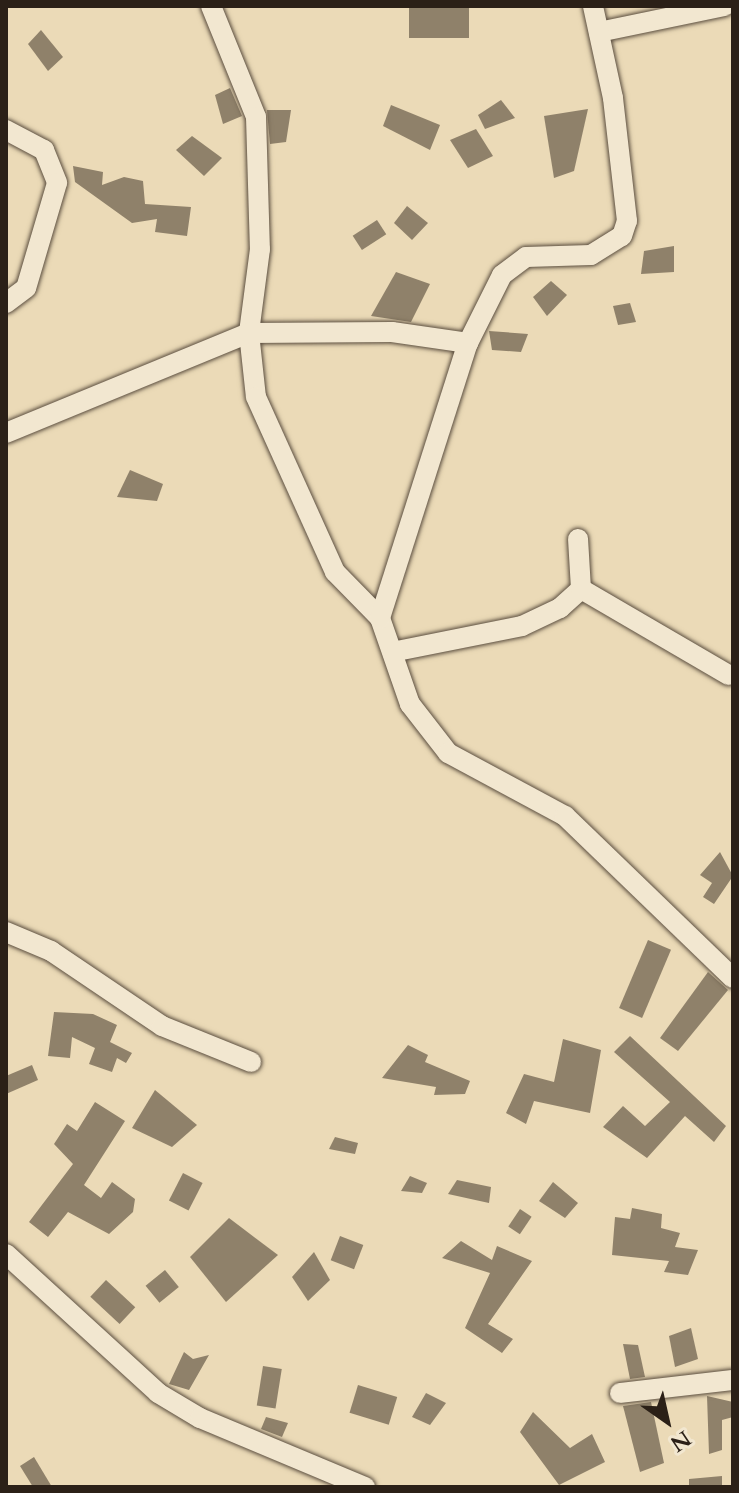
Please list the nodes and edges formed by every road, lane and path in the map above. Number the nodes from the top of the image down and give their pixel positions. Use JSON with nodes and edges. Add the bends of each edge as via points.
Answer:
{"nodes":[{"id":1,"x":211,"y":6,"type":"edge"},
{"id":2,"x":593,"y":6,"type":"edge"},
{"id":3,"x":724,"y":6,"type":"edge"},
{"id":4,"x":599,"y":32,"type":"junction"},
{"id":5,"x":6,"y":130,"type":"edge"},
{"id":6,"x":6,"y":303,"type":"edge"},
{"id":7,"x":249,"y":333,"type":"junction"},
{"id":8,"x":468,"y":343,"type":"junction"},
{"id":9,"x":6,"y":433,"type":"edge"},
{"id":10,"x":578,"y":539,"type":"dead end"},
{"id":11,"x":581,"y":589,"type":"junction"},
{"id":12,"x":380,"y":618,"type":"junction"},
{"id":13,"x":397,"y":651,"type":"junction"},
{"id":14,"x":729,"y":675,"type":"dead end"},
{"id":15,"x":6,"y":932,"type":"edge"},
{"id":16,"x":733,"y":978,"type":"edge"},
{"id":17,"x":251,"y":1062,"type":"dead end"},
{"id":18,"x":6,"y":1254,"type":"edge"},
{"id":19,"x":733,"y":1380,"type":"edge"},
{"id":20,"x":620,"y":1393,"type":"dead end"},
{"id":21,"x":365,"y":1487,"type":"edge"}],
"edges":[{"from":1,"to":7,"type":"street","via":[[256,117],[260,249]]},
{"from":2,"to":4,"type":"street"},
{"from":3,"to":4,"type":"street"},
{"from":4,"to":8,"type":"street","via":[[622,175],[622,236],[591,255],[545,253],[511,265]]},
{"from":5,"to":6,"type":"street","via":[[44,150],[57,183],[26,288]]},
{"from":7,"to":8,"type":"street","via":[[392,332]]},
{"from":7,"to":9,"type":"street"},
{"from":7,"to":12,"type":"street","via":[[256,397],[288,479],[335,572]]},
{"from":8,"to":12,"type":"street"},
{"from":10,"to":11,"type":"street"},
{"from":11,"to":13,"type":"street","via":[[522,626]]},
{"from":11,"to":14,"type":"street"},
{"from":12,"to":13,"type":"street"},
{"from":13,"to":16,"type":"street","via":[[410,704],[448,753],[565,816]]},
{"from":15,"to":17,"type":"street","via":[[51,951],[162,1026]]},
{"from":18,"to":21,"type":"street","via":[[158,1393],[200,1418]]},
{"from":19,"to":20,"type":"street"}]}
